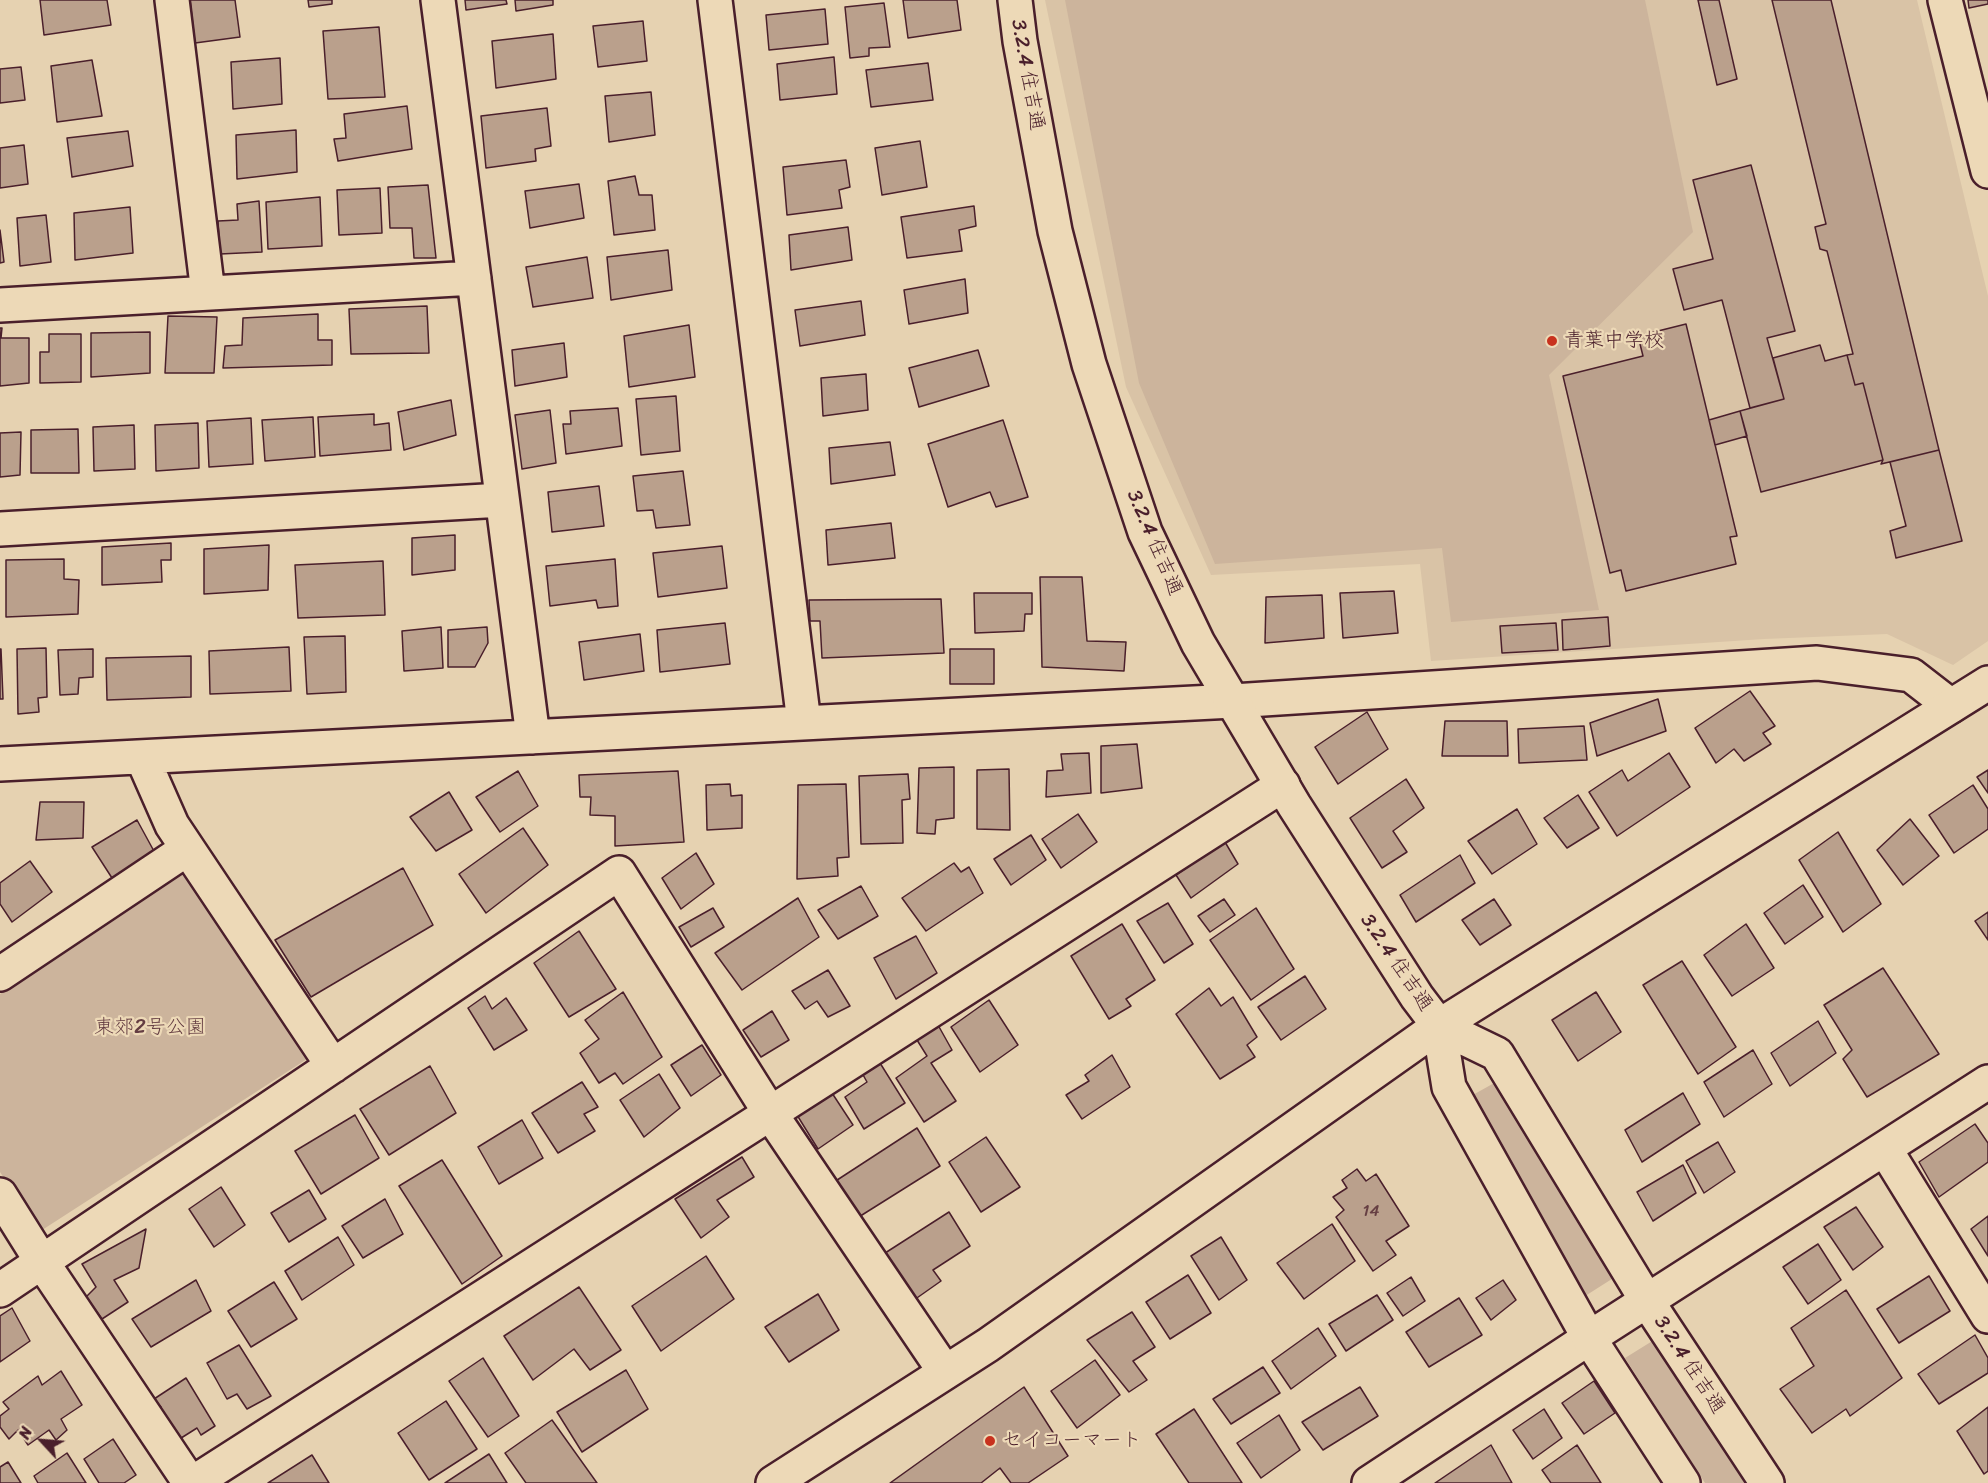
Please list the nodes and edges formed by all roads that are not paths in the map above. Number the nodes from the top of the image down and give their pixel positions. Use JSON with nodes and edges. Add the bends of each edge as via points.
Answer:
{"nodes":[{"id":1,"x":172,"y":0,"type":"edge"},
{"id":2,"x":438,"y":0,"type":"edge"},
{"id":3,"x":715,"y":0,"type":"edge"},
{"id":4,"x":1015,"y":0,"type":"edge"},
{"id":5,"x":1945,"y":0,"type":"edge"},
{"id":6,"x":1977,"y":73,"type":"edge"},
{"id":7,"x":1988,"y":171,"type":"edge"},
{"id":8,"x":474,"y":278,"type":"junction"},
{"id":9,"x":207,"y":293,"type":"junction"},
{"id":10,"x":0,"y":305,"type":"edge"},
{"id":11,"x":502,"y":500,"type":"junction"},
{"id":12,"x":0,"y":530,"type":"edge"},
{"id":13,"x":1988,"y":683,"type":"edge"},
{"id":14,"x":1233,"y":701,"type":"junction"},
{"id":15,"x":1951,"y":706,"type":"junction"},
{"id":16,"x":804,"y":723,"type":"junction"},
{"id":17,"x":533,"y":737,"type":"junction"},
{"id":18,"x":142,"y":757,"type":"junction"},
{"id":19,"x":0,"y":764,"type":"edge"},
{"id":20,"x":1282,"y":785,"type":"junction"},
{"id":21,"x":188,"y":849,"type":"junction"},
{"id":22,"x":0,"y":974,"type":"edge"},
{"id":23,"x":1439,"y":1026,"type":"junction"},
{"id":24,"x":333,"y":1066,"type":"junction"},
{"id":25,"x":1988,"y":1082,"type":"edge"},
{"id":26,"x":770,"y":1113,"type":"junction"},
{"id":27,"x":1885,"y":1149,"type":"junction"},
{"id":28,"x":0,"y":1196,"type":"edge"},
{"id":29,"x":42,"y":1262,"type":"junction"},
{"id":30,"x":0,"y":1290,"type":"edge"},
{"id":31,"x":1647,"y":1301,"type":"junction"},
{"id":32,"x":1988,"y":1316,"type":"edge"},
{"id":33,"x":1589,"y":1338,"type":"junction"},
{"id":34,"x":945,"y":1372,"type":"junction"},
{"id":35,"x":192,"y":1483,"type":"edge"},
{"id":36,"x":773,"y":1483,"type":"edge"},
{"id":37,"x":1369,"y":1483,"type":"edge"},
{"id":38,"x":1683,"y":1483,"type":"edge"},
{"id":39,"x":1767,"y":1483,"type":"edge"}],
"edges":[{"from":1,"to":9,"type":"street"},
{"from":2,"to":8,"type":"street"},
{"from":3,"to":16,"type":"street"},
{"from":4,"to":14,"type":"street","name":"3.2.4 住吉通","via":[[1055,231],[1089,364],[1145,532],[1198,643]]},
{"from":5,"to":6,"type":"street"},
{"from":6,"to":7,"type":"street"},
{"from":8,"to":9,"type":"street"},
{"from":8,"to":11,"type":"street"},
{"from":9,"to":10,"type":"street"},
{"from":11,"to":12,"type":"street"},
{"from":11,"to":17,"type":"street"},
{"from":13,"to":15,"type":"street"},
{"from":14,"to":15,"type":"street","via":[[1817,663],[1911,675]]},
{"from":14,"to":16,"type":"street"},
{"from":14,"to":20,"type":"street","name":"3.2.4 住吉通"},
{"from":15,"to":23,"type":"street"},
{"from":16,"to":17,"type":"street"},
{"from":17,"to":18,"type":"street"},
{"from":18,"to":19,"type":"street"},
{"from":18,"to":21,"type":"street","via":[[172,825]]},
{"from":20,"to":23,"type":"street","name":"3.2.4 住吉通"},
{"from":20,"to":26,"type":"street"},
{"from":21,"to":22,"type":"street"},
{"from":21,"to":24,"type":"street"},
{"from":23,"to":31,"type":"street","name":"3.2.4 住吉通","via":[[1497,1054]]},
{"from":23,"to":33,"type":"street","name":"3.2.4 住吉通","via":[[1449,1087]]},
{"from":23,"to":34,"type":"street"},
{"from":24,"to":26,"type":"street","via":[[619,873]]},
{"from":24,"to":29,"type":"street"},
{"from":25,"to":27,"type":"street"},
{"from":26,"to":34,"type":"street"},
{"from":26,"to":35,"type":"street"},
{"from":27,"to":31,"type":"street"},
{"from":27,"to":32,"type":"street"},
{"from":28,"to":29,"type":"street"},
{"from":29,"to":30,"type":"street"},
{"from":29,"to":35,"type":"street"},
{"from":31,"to":33,"type":"street"},
{"from":31,"to":39,"type":"street","name":"3.2.4 住吉通"},
{"from":33,"to":37,"type":"street"},
{"from":33,"to":38,"type":"street","name":"3.2.4 住吉通"},
{"from":34,"to":36,"type":"street"}]}
